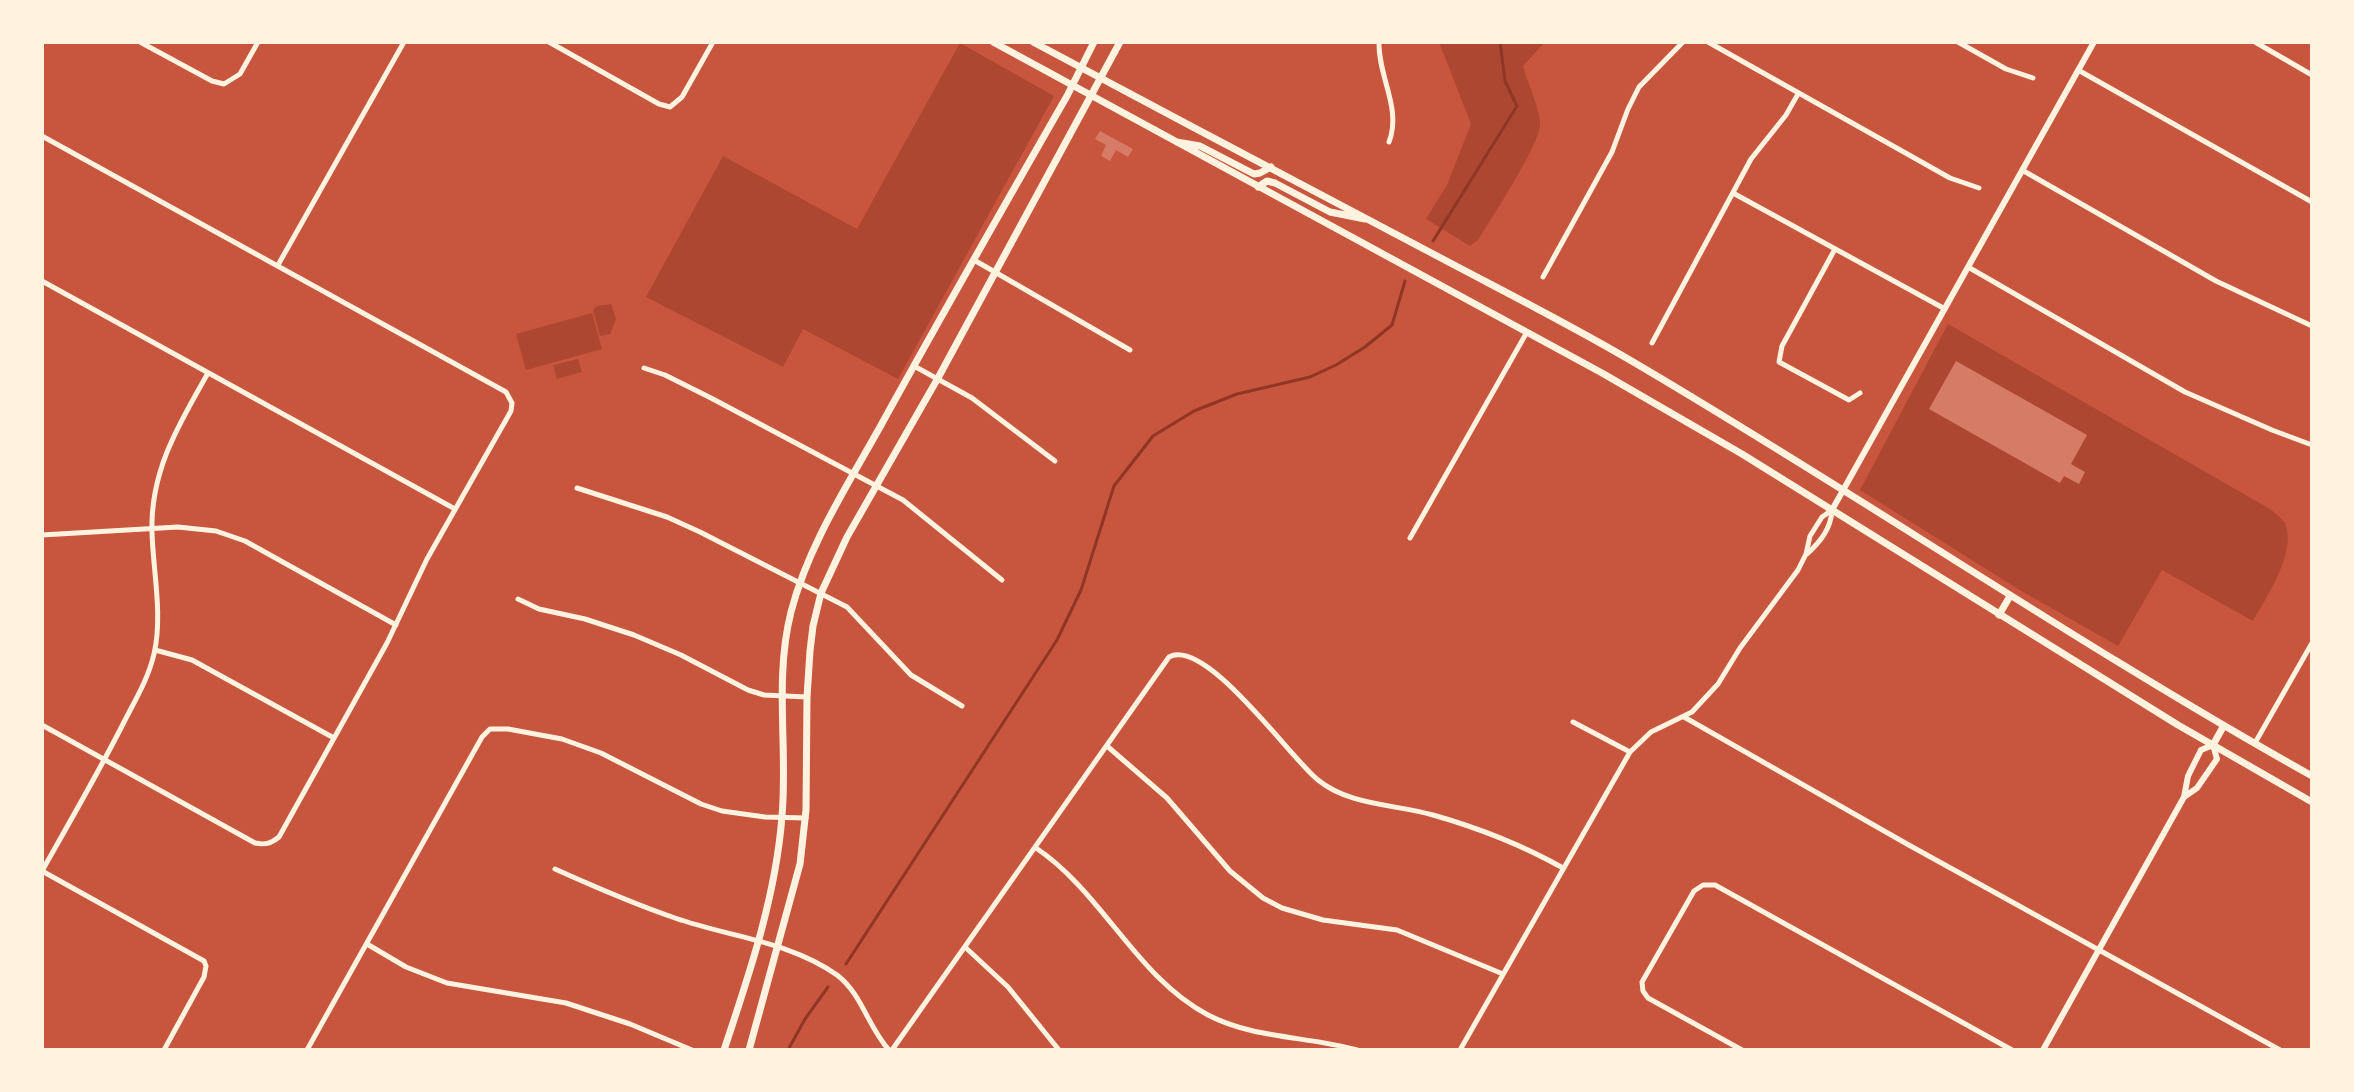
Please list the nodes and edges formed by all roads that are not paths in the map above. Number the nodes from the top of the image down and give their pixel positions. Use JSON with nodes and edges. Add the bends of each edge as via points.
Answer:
{"nodes":[{"id":1,"x":140,"y":42,"type":"edge"},
{"id":2,"x":258,"y":42,"type":"edge"},
{"id":3,"x":404,"y":42,"type":"edge"},
{"id":4,"x":713,"y":42,"type":"edge"},
{"id":5,"x":993,"y":42,"type":"edge"},
{"id":6,"x":1033,"y":42,"type":"edge"},
{"id":7,"x":1094,"y":42,"type":"edge"},
{"id":8,"x":1120,"y":42,"type":"edge"},
{"id":9,"x":1379,"y":42,"type":"edge"},
{"id":10,"x":1683,"y":42,"type":"edge"},
{"id":11,"x":1708,"y":42,"type":"edge"},
{"id":12,"x":1958,"y":42,"type":"edge"},
{"id":13,"x":2094,"y":42,"type":"edge"},
{"id":14,"x":2255,"y":42,"type":"edge"},
{"id":15,"x":553,"y":43,"type":"edge"},
{"id":16,"x":1081,"y":68,"type":"junction"},
{"id":17,"x":2078,"y":70,"type":"junction"},
{"id":18,"x":2312,"y":75,"type":"edge"},
{"id":19,"x":1100,"y":77,"type":"junction"},
{"id":20,"x":2033,"y":78,"type":"dead end"},
{"id":21,"x":1072,"y":86,"type":"junction"},
{"id":22,"x":1798,"y":94,"type":"junction"},
{"id":23,"x":1090,"y":95,"type":"junction"},
{"id":24,"x":42,"y":136,"type":"edge"},
{"id":25,"x":1175,"y":142,"type":"junction"},
{"id":26,"x":1389,"y":142,"type":"dead end"},
{"id":27,"x":1271,"y":167,"type":"junction"},
{"id":28,"x":2022,"y":170,"type":"junction"},
{"id":29,"x":1258,"y":187,"type":"junction"},
{"id":30,"x":1979,"y":188,"type":"dead end"},
{"id":31,"x":1733,"y":193,"type":"junction"},
{"id":32,"x":2312,"y":202,"type":"edge"},
{"id":33,"x":1367,"y":219,"type":"junction"},
{"id":34,"x":1835,"y":249,"type":"junction"},
{"id":35,"x":974,"y":260,"type":"junction"},
{"id":36,"x":278,"y":265,"type":"junction"},
{"id":37,"x":1968,"y":267,"type":"junction"},
{"id":38,"x":996,"y":273,"type":"junction"},
{"id":39,"x":1543,"y":277,"type":"dead end"},
{"id":40,"x":42,"y":281,"type":"edge"},
{"id":41,"x":1945,"y":309,"type":"junction"},
{"id":42,"x":2312,"y":326,"type":"edge"},
{"id":43,"x":1527,"y":332,"type":"junction"},
{"id":44,"x":1652,"y":343,"type":"dead end"},
{"id":45,"x":1130,"y":350,"type":"dead end"},
{"id":46,"x":913,"y":366,"type":"junction"},
{"id":47,"x":644,"y":368,"type":"dead end"},
{"id":48,"x":208,"y":373,"type":"junction"},
{"id":49,"x":938,"y":378,"type":"junction"},
{"id":50,"x":1860,"y":393,"type":"dead end"},
{"id":51,"x":2312,"y":445,"type":"edge"},
{"id":52,"x":1055,"y":461,"type":"dead end"},
{"id":53,"x":854,"y":473,"type":"junction"},
{"id":54,"x":876,"y":485,"type":"junction"},
{"id":55,"x":577,"y":488,"type":"dead end"},
{"id":56,"x":1843,"y":491,"type":"junction"},
{"id":57,"x":455,"y":509,"type":"junction"},
{"id":58,"x":1832,"y":510,"type":"junction"},
{"id":59,"x":152,"y":528,"type":"junction"},
{"id":60,"x":42,"y":535,"type":"edge"},
{"id":61,"x":1410,"y":538,"type":"dead end"},
{"id":62,"x":1806,"y":554,"type":"junction"},
{"id":63,"x":1002,"y":580,"type":"dead end"},
{"id":64,"x":800,"y":583,"type":"junction"},
{"id":65,"x":821,"y":593,"type":"junction"},
{"id":66,"x":2010,"y":596,"type":"junction"},
{"id":67,"x":518,"y":599,"type":"dead end"},
{"id":68,"x":1999,"y":615,"type":"junction"},
{"id":69,"x":396,"y":625,"type":"junction"},
{"id":70,"x":2312,"y":643,"type":"edge"},
{"id":71,"x":155,"y":650,"type":"junction"},
{"id":72,"x":783,"y":697,"type":"junction"},
{"id":73,"x":807,"y":697,"type":"junction"},
{"id":74,"x":962,"y":706,"type":"dead end"},
{"id":75,"x":1684,"y":717,"type":"junction"},
{"id":76,"x":1573,"y":722,"type":"dead end"},
{"id":77,"x":42,"y":725,"type":"edge"},
{"id":78,"x":2223,"y":727,"type":"junction"},
{"id":79,"x":334,"y":738,"type":"junction"},
{"id":80,"x":2255,"y":744,"type":"junction"},
{"id":81,"x":2213,"y":745,"type":"junction"},
{"id":82,"x":1107,"y":746,"type":"junction"},
{"id":83,"x":1630,"y":752,"type":"junction"},
{"id":84,"x":105,"y":760,"type":"junction"},
{"id":85,"x":2312,"y":776,"type":"edge"},
{"id":86,"x":2184,"y":797,"type":"junction"},
{"id":87,"x":2312,"y":802,"type":"edge"},
{"id":88,"x":782,"y":818,"type":"junction"},
{"id":89,"x":806,"y":818,"type":"junction"},
{"id":90,"x":1036,"y":848,"type":"junction"},
{"id":91,"x":1563,"y":868,"type":"junction"},
{"id":92,"x":555,"y":869,"type":"dead end"},
{"id":93,"x":42,"y":871,"type":"edge"},
{"id":94,"x":757,"y":941,"type":"junction"},
{"id":95,"x":367,"y":944,"type":"junction"},
{"id":96,"x":779,"y":946,"type":"junction"},
{"id":97,"x":965,"y":947,"type":"junction"},
{"id":98,"x":2099,"y":951,"type":"junction"},
{"id":99,"x":1503,"y":974,"type":"junction"},
{"id":100,"x":311,"y":1049,"type":"edge"},
{"id":101,"x":164,"y":1050,"type":"edge"},
{"id":102,"x":692,"y":1050,"type":"edge"},
{"id":103,"x":724,"y":1050,"type":"edge"},
{"id":104,"x":749,"y":1050,"type":"edge"},
{"id":105,"x":891,"y":1050,"type":"edge"},
{"id":106,"x":1059,"y":1050,"type":"edge"},
{"id":107,"x":1357,"y":1050,"type":"edge"},
{"id":108,"x":1460,"y":1050,"type":"edge"},
{"id":109,"x":1742,"y":1050,"type":"edge"},
{"id":110,"x":2012,"y":1050,"type":"edge"},
{"id":111,"x":2043,"y":1050,"type":"edge"},
{"id":112,"x":2280,"y":1050,"type":"edge"}],
"edges":[{"from":1,"to":2,"type":"street","via":[[224,84],[236,79]]},
{"from":3,"to":36,"type":"street"},
{"from":4,"to":15,"type":"street","via":[[679,102],[670,107]]},
{"from":5,"to":21,"type":"main road"},
{"from":6,"to":16,"type":"main road"},
{"from":7,"to":16,"type":"main road"},
{"from":8,"to":19,"type":"main road"},
{"from":9,"to":26,"type":"street","via":[[1395,118]]},
{"from":10,"to":39,"type":"street","via":[[1639,87],[1612,152]]},
{"from":11,"to":22,"type":"street"},
{"from":12,"to":20,"type":"street"},
{"from":13,"to":17,"type":"street"},
{"from":14,"to":18,"type":"street"},
{"from":16,"to":19,"type":"main road"},
{"from":16,"to":21,"type":"main road"},
{"from":17,"to":28,"type":"street"},
{"from":17,"to":32,"type":"street"},
{"from":19,"to":23,"type":"main road"},
{"from":19,"to":27,"type":"main road"},
{"from":21,"to":23,"type":"main road"},
{"from":21,"to":35,"type":"main road"},
{"from":22,"to":30,"type":"street","via":[[1950,178]]},
{"from":22,"to":31,"type":"street"},
{"from":23,"to":25,"type":"main road"},
{"from":23,"to":38,"type":"main road"},
{"from":24,"to":36,"type":"street"},
{"from":25,"to":27,"type":"main road","via":[[1200,146],[1254,174]]},
{"from":25,"to":29,"type":"main road"},
{"from":27,"to":33,"type":"main road"},
{"from":28,"to":37,"type":"street"},
{"from":28,"to":42,"type":"street","via":[[2216,281]]},
{"from":29,"to":33,"type":"main road","via":[[1275,183],[1330,212]]},
{"from":29,"to":43,"type":"main road"},
{"from":31,"to":34,"type":"street"},
{"from":31,"to":44,"type":"street"},
{"from":33,"to":56,"type":"main road","via":[[1637,364]]},
{"from":34,"to":41,"type":"street"},
{"from":34,"to":50,"type":"street","via":[[1782,346],[1779,362],[1847,400]]},
{"from":35,"to":38,"type":"street"},
{"from":35,"to":46,"type":"main road"},
{"from":36,"to":57,"type":"street","via":[[510,397],[511,411]]},
{"from":37,"to":41,"type":"street"},
{"from":37,"to":51,"type":"street","via":[[2185,392]]},
{"from":38,"to":45,"type":"street"},
{"from":38,"to":49,"type":"main road"},
{"from":40,"to":48,"type":"street"},
{"from":41,"to":56,"type":"street"},
{"from":43,"to":58,"type":"main road"},
{"from":43,"to":61,"type":"street"},
{"from":46,"to":49,"type":"street"},
{"from":46,"to":53,"type":"main road"},
{"from":47,"to":53,"type":"street"},
{"from":48,"to":57,"type":"street"},
{"from":48,"to":59,"type":"street","via":[[159,468]]},
{"from":49,"to":52,"type":"street"},
{"from":49,"to":54,"type":"main road"},
{"from":53,"to":54,"type":"street"},
{"from":53,"to":64,"type":"main road"},
{"from":54,"to":63,"type":"street","via":[[914,507]]},
{"from":54,"to":65,"type":"main road"},
{"from":55,"to":64,"type":"street","via":[[667,517]]},
{"from":56,"to":58,"type":"street"},
{"from":56,"to":66,"type":"main road"},
{"from":57,"to":69,"type":"street"},
{"from":58,"to":62,"type":"street","via":[[1810,536]]},
{"from":58,"to":62,"type":"street","via":[[1820,542]]},
{"from":58,"to":68,"type":"main road"},
{"from":59,"to":60,"type":"street"},
{"from":59,"to":69,"type":"street","via":[[197,528],[236,537]]},
{"from":59,"to":71,"type":"street"},
{"from":62,"to":75,"type":"street","via":[[1718,684]]},
{"from":64,"to":65,"type":"street"},
{"from":64,"to":72,"type":"main road","via":[[784,641]]},
{"from":65,"to":73,"type":"main road"},
{"from":65,"to":74,"type":"street","via":[[847,607],[911,675]]},
{"from":66,"to":68,"type":"main road"},
{"from":66,"to":78,"type":"main road"},
{"from":67,"to":72,"type":"street","via":[[634,635],[748,690]]},
{"from":68,"to":81,"type":"main road"},
{"from":69,"to":79,"type":"street"},
{"from":70,"to":80,"type":"street"},
{"from":71,"to":79,"type":"street","via":[[200,664]]},
{"from":71,"to":84,"type":"street","via":[[146,680]]},
{"from":72,"to":73,"type":"street"},
{"from":72,"to":88,"type":"main road"},
{"from":73,"to":89,"type":"main road"},
{"from":75,"to":83,"type":"street","via":[[1651,732]]},
{"from":75,"to":98,"type":"street"},
{"from":76,"to":83,"type":"street"},
{"from":77,"to":84,"type":"street"},
{"from":78,"to":80,"type":"main road"},
{"from":78,"to":81,"type":"main road"},
{"from":79,"to":84,"type":"street","via":[[279,837],[268,844],[255,843]]},
{"from":80,"to":85,"type":"main road"},
{"from":81,"to":86,"type":"street","via":[[2201,750]]},
{"from":81,"to":86,"type":"street","via":[[2217,759]]},
{"from":81,"to":87,"type":"main road"},
{"from":82,"to":90,"type":"street"},
{"from":82,"to":91,"type":"street","via":[[1169,657],[1189,655],[1227,683],[1306,770],[1332,790],[1507,839]]},
{"from":82,"to":99,"type":"street","via":[[1167,798],[1230,871],[1263,898],[1323,920],[1397,930]]},
{"from":83,"to":91,"type":"street"},
{"from":84,"to":93,"type":"street"},
{"from":86,"to":98,"type":"street"},
{"from":88,"to":89,"type":"street"},
{"from":88,"to":94,"type":"main road"},
{"from":88,"to":95,"type":"street","via":[[701,804],[562,739],[490,729]]},
{"from":89,"to":96,"type":"main road"},
{"from":90,"to":97,"type":"street"},
{"from":90,"to":107,"type":"street","via":[[1087,893],[1159,978],[1188,1003],[1244,1029]]},
{"from":91,"to":99,"type":"street"},
{"from":92,"to":94,"type":"street","via":[[676,919]]},
{"from":93,"to":101,"type":"street","via":[[206,966]]},
{"from":94,"to":96,"type":"street"},
{"from":94,"to":103,"type":"main road"},
{"from":95,"to":100,"type":"street"},
{"from":95,"to":102,"type":"street","via":[[447,983],[566,1003]]},
{"from":96,"to":104,"type":"main road"},
{"from":96,"to":105,"type":"street","via":[[846,984]]},
{"from":97,"to":105,"type":"street"},
{"from":97,"to":106,"type":"street","via":[[1008,987]]},
{"from":98,"to":111,"type":"street"},
{"from":98,"to":112,"type":"street"},
{"from":99,"to":108,"type":"street"},
{"from":109,"to":110,"type":"street","via":[[1643,991],[1642,982],[1694,891],[1709,884]]}]}
